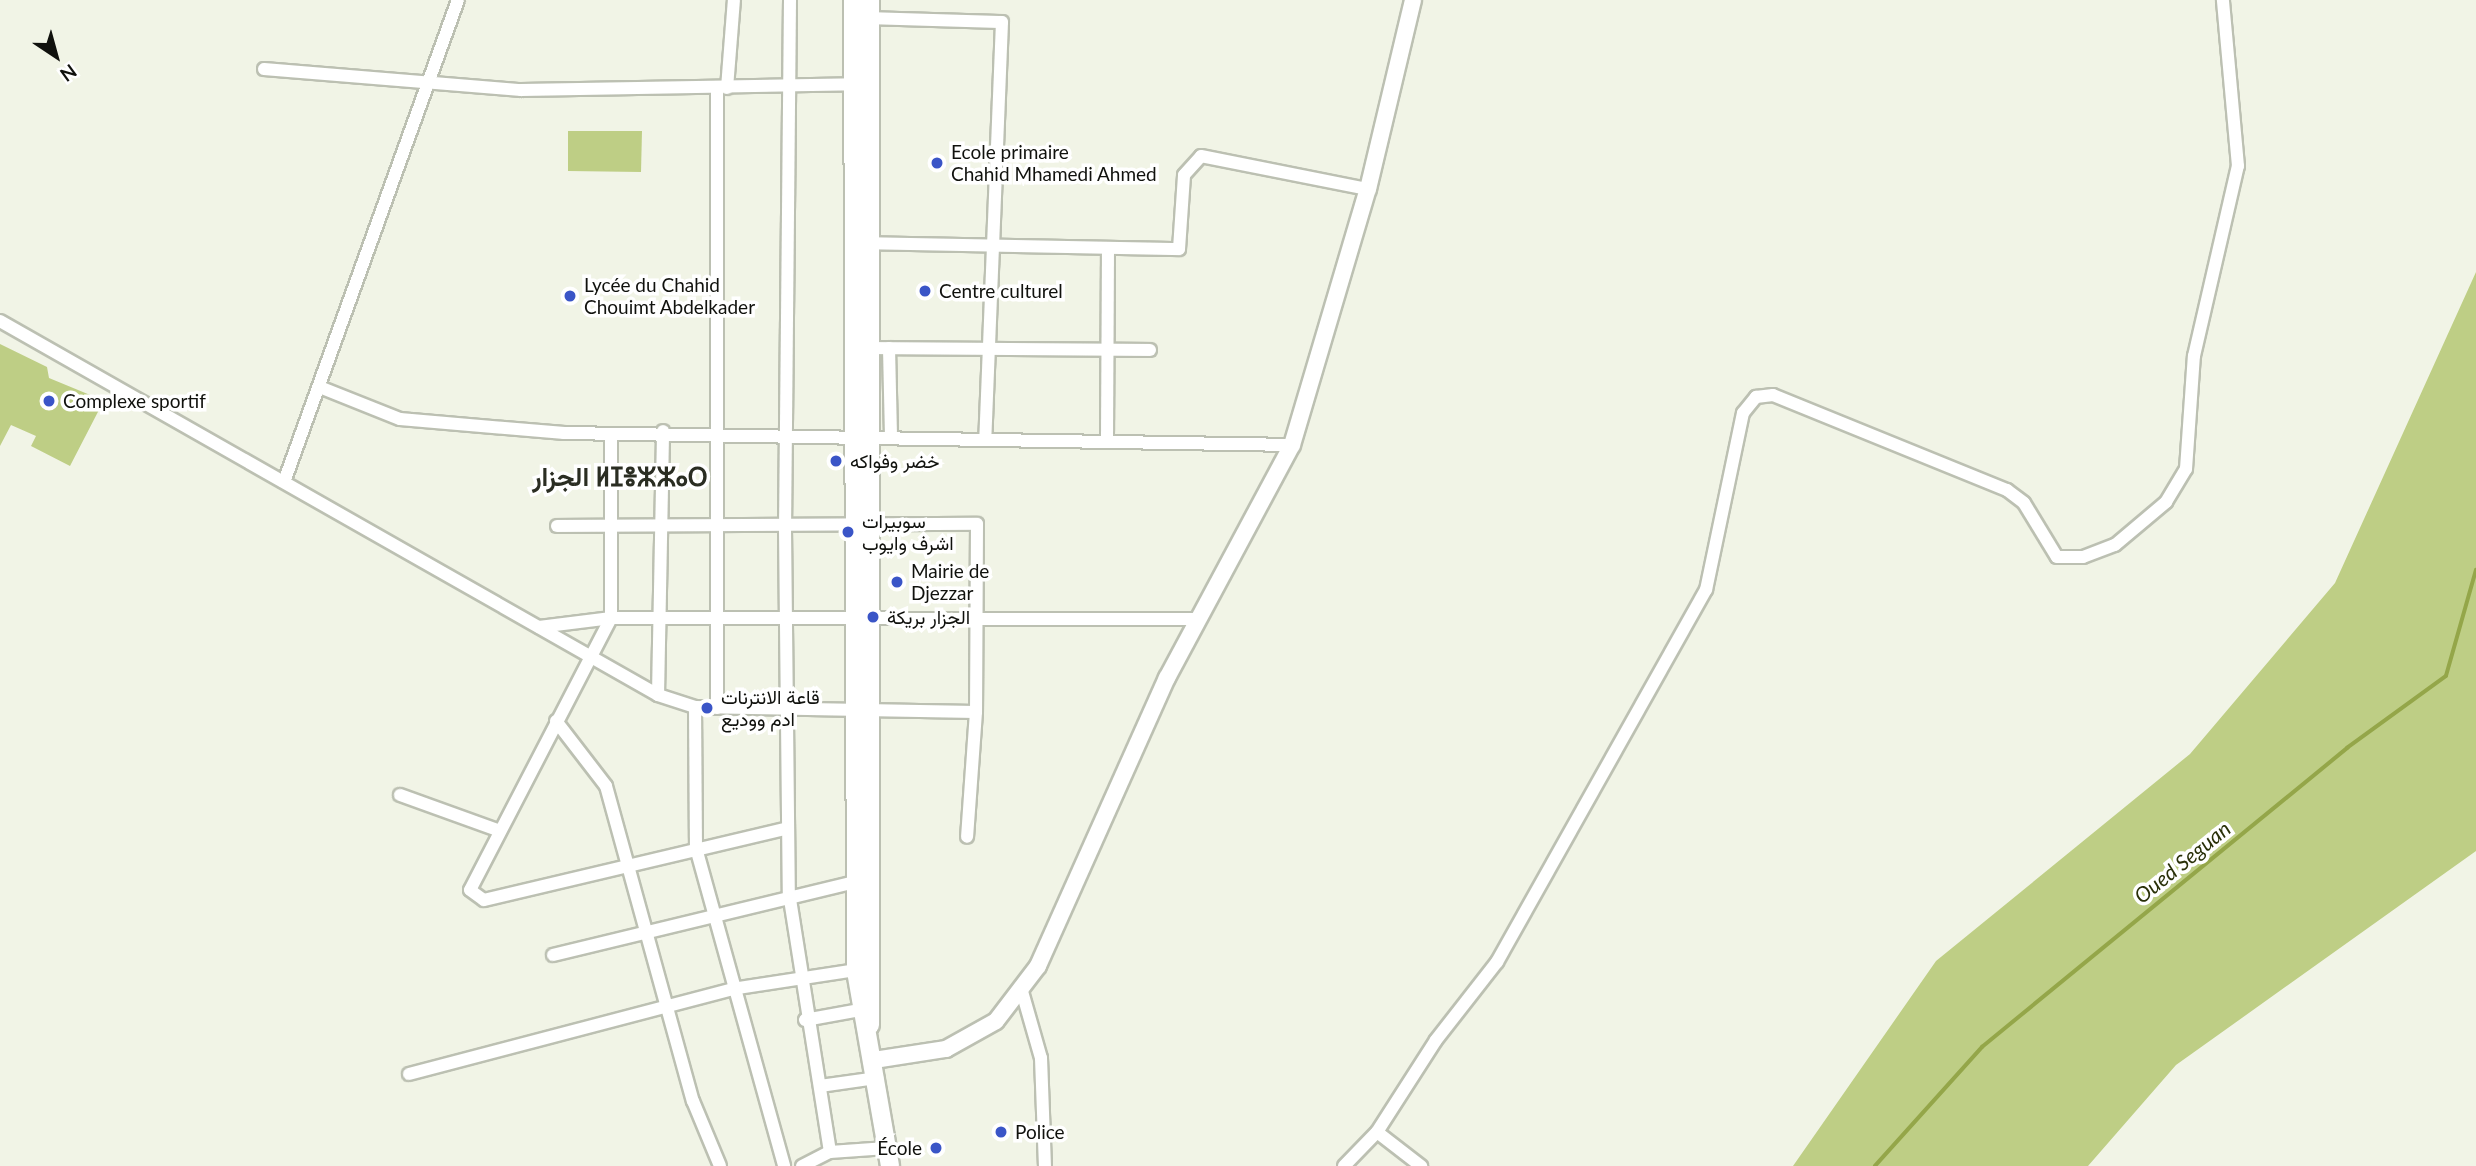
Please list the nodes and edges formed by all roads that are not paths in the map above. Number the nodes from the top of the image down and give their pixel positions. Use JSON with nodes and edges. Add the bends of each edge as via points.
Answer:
{"nodes":[{"id":1,"x":458,"y":0,"type":"edge"},
{"id":2,"x":734,"y":0,"type":"edge"},
{"id":3,"x":790,"y":0,"type":"edge"},
{"id":4,"x":1413,"y":0,"type":"edge"},
{"id":5,"x":2223,"y":0,"type":"edge"},
{"id":6,"x":862,"y":9,"type":"edge"},
{"id":7,"x":264,"y":69,"type":"dead end"},
{"id":8,"x":856,"y":84,"type":"junction"},
{"id":9,"x":422,"y":86,"type":"junction"},
{"id":10,"x":792,"y":86,"type":"junction"},
{"id":11,"x":722,"y":88,"type":"junction"},
{"id":12,"x":1368,"y":189,"type":"junction"},
{"id":13,"x":862,"y":243,"type":"junction"},
{"id":14,"x":990,"y":246,"type":"junction"},
{"id":15,"x":1108,"y":249,"type":"junction"},
{"id":16,"x":0,"y":321,"type":"edge"},
{"id":17,"x":869,"y":348,"type":"junction"},
{"id":18,"x":889,"y":348,"type":"junction"},
{"id":19,"x":987,"y":348,"type":"junction"},
{"id":20,"x":1109,"y":349,"type":"junction"},
{"id":21,"x":1150,"y":350,"type":"dead end"},
{"id":22,"x":322,"y":388,"type":"junction"},
{"id":23,"x":663,"y":431,"type":"junction"},
{"id":24,"x":717,"y":433,"type":"junction"},
{"id":25,"x":611,"y":434,"type":"junction"},
{"id":26,"x":786,"y":436,"type":"junction"},
{"id":27,"x":861,"y":436,"type":"junction"},
{"id":28,"x":891,"y":436,"type":"junction"},
{"id":29,"x":985,"y":437,"type":"junction"},
{"id":30,"x":1107,"y":440,"type":"junction"},
{"id":31,"x":1292,"y":445,"type":"junction"},
{"id":32,"x":284,"y":482,"type":"junction"},
{"id":33,"x":557,"y":526,"type":"dead end"},
{"id":34,"x":612,"y":526,"type":"junction"},
{"id":35,"x":664,"y":527,"type":"junction"},
{"id":36,"x":718,"y":527,"type":"junction"},
{"id":37,"x":860,"y":527,"type":"junction"},
{"id":38,"x":785,"y":529,"type":"junction"},
{"id":39,"x":611,"y":618,"type":"junction"},
{"id":40,"x":865,"y":618,"type":"junction"},
{"id":41,"x":660,"y":619,"type":"junction"},
{"id":42,"x":1200,"y":619,"type":"junction"},
{"id":43,"x":975,"y":620,"type":"junction"},
{"id":44,"x":718,"y":622,"type":"junction"},
{"id":45,"x":790,"y":622,"type":"junction"},
{"id":46,"x":538,"y":627,"type":"junction"},
{"id":47,"x":589,"y":656,"type":"junction"},
{"id":48,"x":658,"y":695,"type":"junction"},
{"id":49,"x":695,"y":707,"type":"junction"},
{"id":50,"x":717,"y":708,"type":"junction"},
{"id":51,"x":864,"y":708,"type":"junction"},
{"id":52,"x":788,"y":710,"type":"junction"},
{"id":53,"x":976,"y":712,"type":"junction"},
{"id":54,"x":556,"y":721,"type":"junction"},
{"id":55,"x":400,"y":795,"type":"dead end"},
{"id":56,"x":788,"y":828,"type":"junction"},
{"id":57,"x":500,"y":831,"type":"junction"},
{"id":58,"x":967,"y":837,"type":"dead end"},
{"id":59,"x":696,"y":848,"type":"junction"},
{"id":60,"x":630,"y":861,"type":"junction"},
{"id":61,"x":862,"y":880,"type":"junction"},
{"id":62,"x":789,"y":893,"type":"junction"},
{"id":63,"x":714,"y":912,"type":"junction"},
{"id":64,"x":650,"y":928,"type":"junction"},
{"id":65,"x":553,"y":954,"type":"dead end"},
{"id":66,"x":864,"y":969,"type":"junction"},
{"id":67,"x":799,"y":980,"type":"junction"},
{"id":68,"x":1021,"y":988,"type":"junction"},
{"id":69,"x":732,"y":989,"type":"junction"},
{"id":70,"x":668,"y":1008,"type":"junction"},
{"id":71,"x":869,"y":1014,"type":"junction"},
{"id":72,"x":805,"y":1020,"type":"junction"},
{"id":73,"x":876,"y":1069,"type":"junction"},
{"id":74,"x":409,"y":1074,"type":"dead end"},
{"id":75,"x":820,"y":1086,"type":"junction"},
{"id":76,"x":1377,"y":1132,"type":"junction"},
{"id":77,"x":887,"y":1148,"type":"junction"},
{"id":78,"x":830,"y":1152,"type":"junction"},
{"id":79,"x":720,"y":1166,"type":"edge"},
{"id":80,"x":784,"y":1166,"type":"edge"},
{"id":81,"x":802,"y":1166,"type":"edge"},
{"id":82,"x":890,"y":1166,"type":"edge"},
{"id":83,"x":1045,"y":1166,"type":"edge"},
{"id":84,"x":1344,"y":1166,"type":"edge"},
{"id":85,"x":1421,"y":1166,"type":"edge"}],
"edges":[{"from":1,"to":9,"type":"street"},
{"from":2,"to":11,"type":"street"},
{"from":3,"to":10,"type":"street"},
{"from":4,"to":12,"type":"street"},
{"from":5,"to":76,"type":"street","via":[[2238,166],[2194,356],[2186,469],[2166,502],[2115,545],[2057,557],[2024,503],[2007,490],[1773,395],[1756,397],[1743,412],[1706,590],[1497,962],[1436,1040]]},
{"from":6,"to":8,"type":"main road"},
{"from":6,"to":13,"type":"main road"},
{"from":6,"to":14,"type":"street","via":[[1002,22]]},
{"from":7,"to":9,"type":"street"},
{"from":8,"to":10,"type":"street"},
{"from":8,"to":13,"type":"main road"},
{"from":9,"to":11,"type":"street"},
{"from":9,"to":22,"type":"street","via":[[348,290]]},
{"from":10,"to":11,"type":"street"},
{"from":10,"to":26,"type":"street"},
{"from":11,"to":24,"type":"street"},
{"from":12,"to":15,"type":"street","via":[[1201,156],[1184,175],[1179,249]]},
{"from":12,"to":31,"type":"street"},
{"from":13,"to":14,"type":"street"},
{"from":13,"to":17,"type":"main road"},
{"from":13,"to":27,"type":"main road"},
{"from":14,"to":15,"type":"street"},
{"from":14,"to":19,"type":"street"},
{"from":15,"to":20,"type":"street"},
{"from":16,"to":32,"type":"street"},
{"from":17,"to":18,"type":"street"},
{"from":17,"to":27,"type":"main road"},
{"from":18,"to":19,"type":"street"},
{"from":18,"to":28,"type":"street"},
{"from":19,"to":20,"type":"street"},
{"from":19,"to":29,"type":"street"},
{"from":20,"to":21,"type":"street"},
{"from":20,"to":30,"type":"street"},
{"from":22,"to":25,"type":"street","via":[[400,419]]},
{"from":22,"to":32,"type":"street"},
{"from":23,"to":24,"type":"street"},
{"from":23,"to":25,"type":"street"},
{"from":23,"to":35,"type":"street"},
{"from":24,"to":26,"type":"street"},
{"from":24,"to":36,"type":"street"},
{"from":25,"to":34,"type":"street"},
{"from":26,"to":27,"type":"street"},
{"from":26,"to":38,"type":"street"},
{"from":27,"to":28,"type":"street"},
{"from":27,"to":37,"type":"main road"},
{"from":28,"to":29,"type":"street"},
{"from":29,"to":30,"type":"street"},
{"from":30,"to":31,"type":"street"},
{"from":31,"to":42,"type":"street"},
{"from":32,"to":46,"type":"street"},
{"from":33,"to":34,"type":"street"},
{"from":34,"to":35,"type":"street"},
{"from":34,"to":39,"type":"street"},
{"from":35,"to":36,"type":"street"},
{"from":35,"to":41,"type":"street"},
{"from":36,"to":38,"type":"street"},
{"from":36,"to":44,"type":"street"},
{"from":37,"to":38,"type":"street"},
{"from":37,"to":40,"type":"main road"},
{"from":37,"to":43,"type":"street","via":[[977,524]]},
{"from":38,"to":45,"type":"street"},
{"from":39,"to":41,"type":"street"},
{"from":39,"to":46,"type":"street"},
{"from":39,"to":47,"type":"street"},
{"from":40,"to":43,"type":"street"},
{"from":40,"to":45,"type":"street"},
{"from":40,"to":51,"type":"main road"},
{"from":41,"to":44,"type":"street"},
{"from":41,"to":48,"type":"street"},
{"from":42,"to":43,"type":"street"},
{"from":42,"to":68,"type":"street","via":[[1116,786],[1071,900]]},
{"from":43,"to":53,"type":"street"},
{"from":44,"to":45,"type":"street"},
{"from":44,"to":50,"type":"street"},
{"from":45,"to":52,"type":"street"},
{"from":46,"to":47,"type":"street"},
{"from":47,"to":48,"type":"street"},
{"from":47,"to":54,"type":"street"},
{"from":48,"to":49,"type":"street"},
{"from":49,"to":50,"type":"street"},
{"from":49,"to":59,"type":"street"},
{"from":50,"to":52,"type":"street"},
{"from":51,"to":52,"type":"street"},
{"from":51,"to":53,"type":"street"},
{"from":51,"to":61,"type":"main road"},
{"from":52,"to":56,"type":"street"},
{"from":53,"to":58,"type":"street"},
{"from":54,"to":57,"type":"street"},
{"from":54,"to":60,"type":"street","via":[[606,786]]},
{"from":55,"to":57,"type":"street"},
{"from":56,"to":59,"type":"street"},
{"from":56,"to":62,"type":"street"},
{"from":57,"to":60,"type":"street","via":[[470,890],[484,900]]},
{"from":59,"to":60,"type":"street"},
{"from":59,"to":63,"type":"street"},
{"from":60,"to":64,"type":"street"},
{"from":61,"to":62,"type":"street"},
{"from":61,"to":66,"type":"main road"},
{"from":62,"to":63,"type":"street"},
{"from":62,"to":67,"type":"street"},
{"from":63,"to":64,"type":"street"},
{"from":63,"to":69,"type":"street"},
{"from":64,"to":65,"type":"street"},
{"from":64,"to":70,"type":"street"},
{"from":66,"to":67,"type":"street"},
{"from":66,"to":71,"type":"main road"},
{"from":67,"to":69,"type":"street"},
{"from":67,"to":72,"type":"street"},
{"from":68,"to":73,"type":"street","via":[[996,1021],[946,1049]]},
{"from":68,"to":83,"type":"street","via":[[1041,1058]]},
{"from":69,"to":70,"type":"street"},
{"from":69,"to":80,"type":"street"},
{"from":70,"to":74,"type":"street"},
{"from":70,"to":79,"type":"street","via":[[693,1101]]},
{"from":71,"to":72,"type":"street"},
{"from":71,"to":73,"type":"main road"},
{"from":72,"to":75,"type":"street"},
{"from":73,"to":75,"type":"street"},
{"from":73,"to":77,"type":"main road"},
{"from":75,"to":78,"type":"street"},
{"from":76,"to":84,"type":"street"},
{"from":76,"to":85,"type":"street"},
{"from":77,"to":78,"type":"street"},
{"from":77,"to":82,"type":"main road"},
{"from":78,"to":81,"type":"street"}]}
